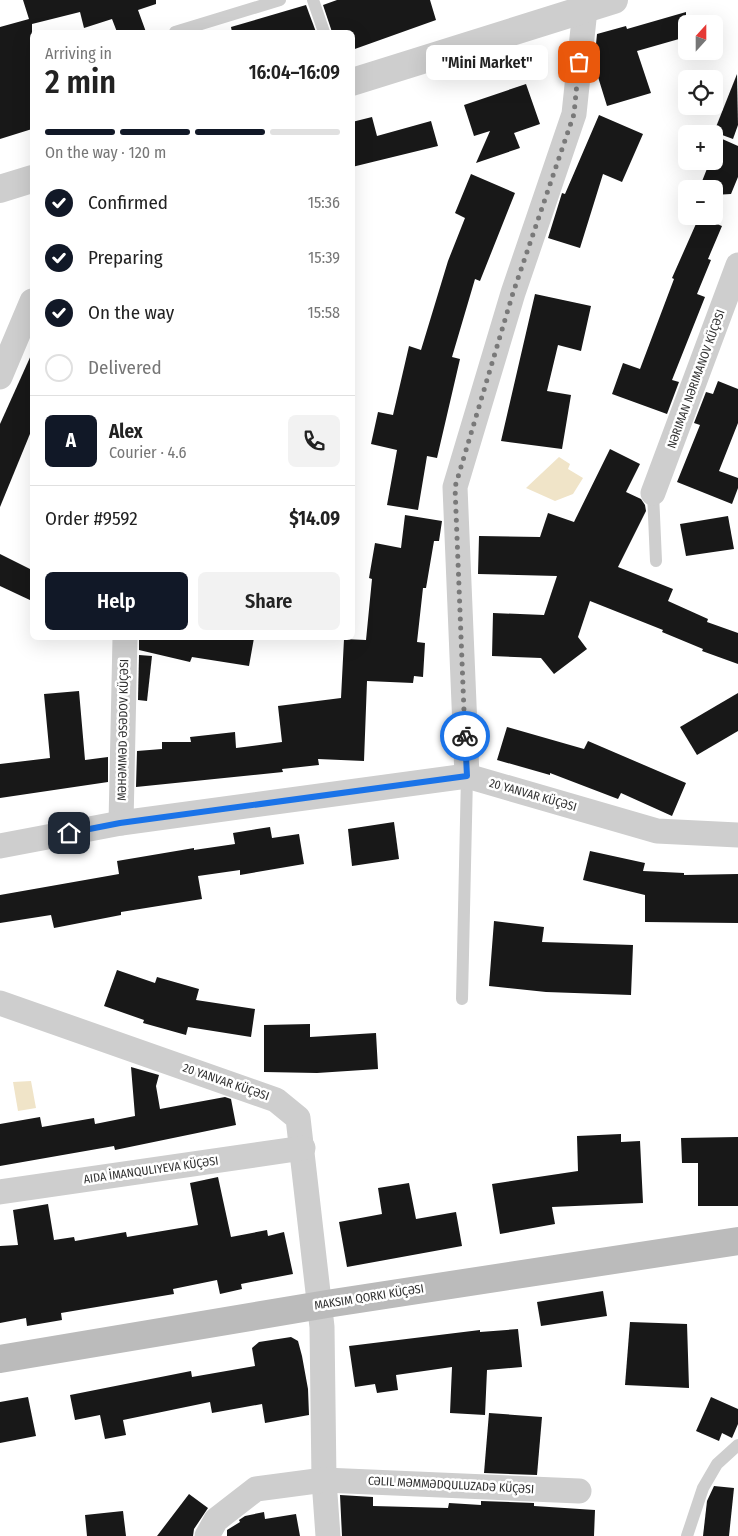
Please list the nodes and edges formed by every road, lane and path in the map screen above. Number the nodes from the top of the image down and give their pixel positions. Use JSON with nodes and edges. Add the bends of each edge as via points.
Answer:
{"nodes":[{"id":1,"x":280,"y":0,"type":"edge"},
{"id":2,"x":313,"y":0,"type":"edge"},
{"id":3,"x":614,"y":0,"type":"edge"},
{"id":4,"x":585,"y":5,"type":"edge"},
{"id":5,"x":182,"y":30,"type":"edge"},
{"id":6,"x":323,"y":30,"type":"edge"},
{"id":7,"x":355,"y":81,"type":"edge"},
{"id":8,"x":30,"y":180,"type":"edge"},
{"id":9,"x":0,"y":189,"type":"edge"},
{"id":10,"x":738,"y":265,"type":"edge"},
{"id":11,"x":30,"y":306,"type":"edge"},
{"id":12,"x":0,"y":377,"type":"edge"},
{"id":13,"x":653,"y":493,"type":"joint"},
{"id":14,"x":656,"y":560,"type":"dead end"},
{"id":15,"x":125,"y":640,"type":"edge"},
{"id":16,"x":467,"y":776,"type":"junction"},
{"id":17,"x":120,"y":823,"type":"junction"},
{"id":18,"x":738,"y":835,"type":"edge"},
{"id":19,"x":0,"y":846,"type":"edge"},
{"id":20,"x":462,"y":999,"type":"dead end"},
{"id":21,"x":0,"y":1003,"type":"edge"},
{"id":22,"x":303,"y":1148,"type":"junction"},
{"id":23,"x":0,"y":1192,"type":"edge"},
{"id":24,"x":738,"y":1241,"type":"edge"},
{"id":25,"x":319,"y":1305,"type":"junction"},
{"id":26,"x":0,"y":1359,"type":"edge"},
{"id":27,"x":738,"y":1445,"type":"edge"},
{"id":28,"x":324,"y":1480,"type":"junction"},
{"id":29,"x":579,"y":1491,"type":"dead end"},
{"id":30,"x":207,"y":1536,"type":"edge"},
{"id":31,"x":328,"y":1536,"type":"edge"},
{"id":32,"x":687,"y":1536,"type":"edge"}],
"edges":[{"from":1,"to":5,"type":"lane"},
{"from":2,"to":6,"type":"lane"},
{"from":3,"to":4,"type":"street"},
{"from":4,"to":7,"type":"street"},
{"from":4,"to":16,"type":"street","via":[[574,114],[513,293],[455,487]]},
{"from":8,"to":9,"type":"street"},
{"from":10,"to":13,"type":"street","name":"NƏRIMAN NƏRIMANOV KÜÇƏSI"},
{"from":11,"to":12,"type":"street"},
{"from":13,"to":14,"type":"lane"},
{"from":15,"to":17,"type":"street","name":"MƏHƏMMƏD ƏSƏDOV KÜÇƏSI"},
{"from":16,"to":17,"type":"street","name":"20 YANVAR KÜÇƏSI"},
{"from":16,"to":18,"type":"street","name":"20 YANVAR KÜÇƏSI","via":[[657,831]]},
{"from":16,"to":20,"type":"lane"},
{"from":17,"to":19,"type":"street","name":"20 YANVAR KÜÇƏSI"},
{"from":21,"to":22,"type":"street","name":"20 YANVAR KÜÇƏSI","via":[[276,1100],[298,1118]]},
{"from":22,"to":23,"type":"street","name":"AIDA İMANQULIYEVA KÜÇƏSI"},
{"from":22,"to":25,"type":"street","name":"20 YANVAR KÜÇƏSI"},
{"from":24,"to":25,"type":"main road","name":"MAKSIM QORKI KÜÇƏSI"},
{"from":25,"to":26,"type":"main road","name":"MAKSIM QORKI KÜÇƏSI"},
{"from":25,"to":28,"type":"street"},
{"from":27,"to":32,"type":"lane","via":[[717,1464],[703,1488]]},
{"from":28,"to":29,"type":"street","name":"CƏLIL MƏMMƏDQULUZADƏ KÜÇƏSI"},
{"from":28,"to":30,"type":"street","name":"CƏLIL MƏMMƏDQULUZADƏ KÜÇƏSI","via":[[256,1488],[216,1520]]},
{"from":28,"to":31,"type":"street"}]}
